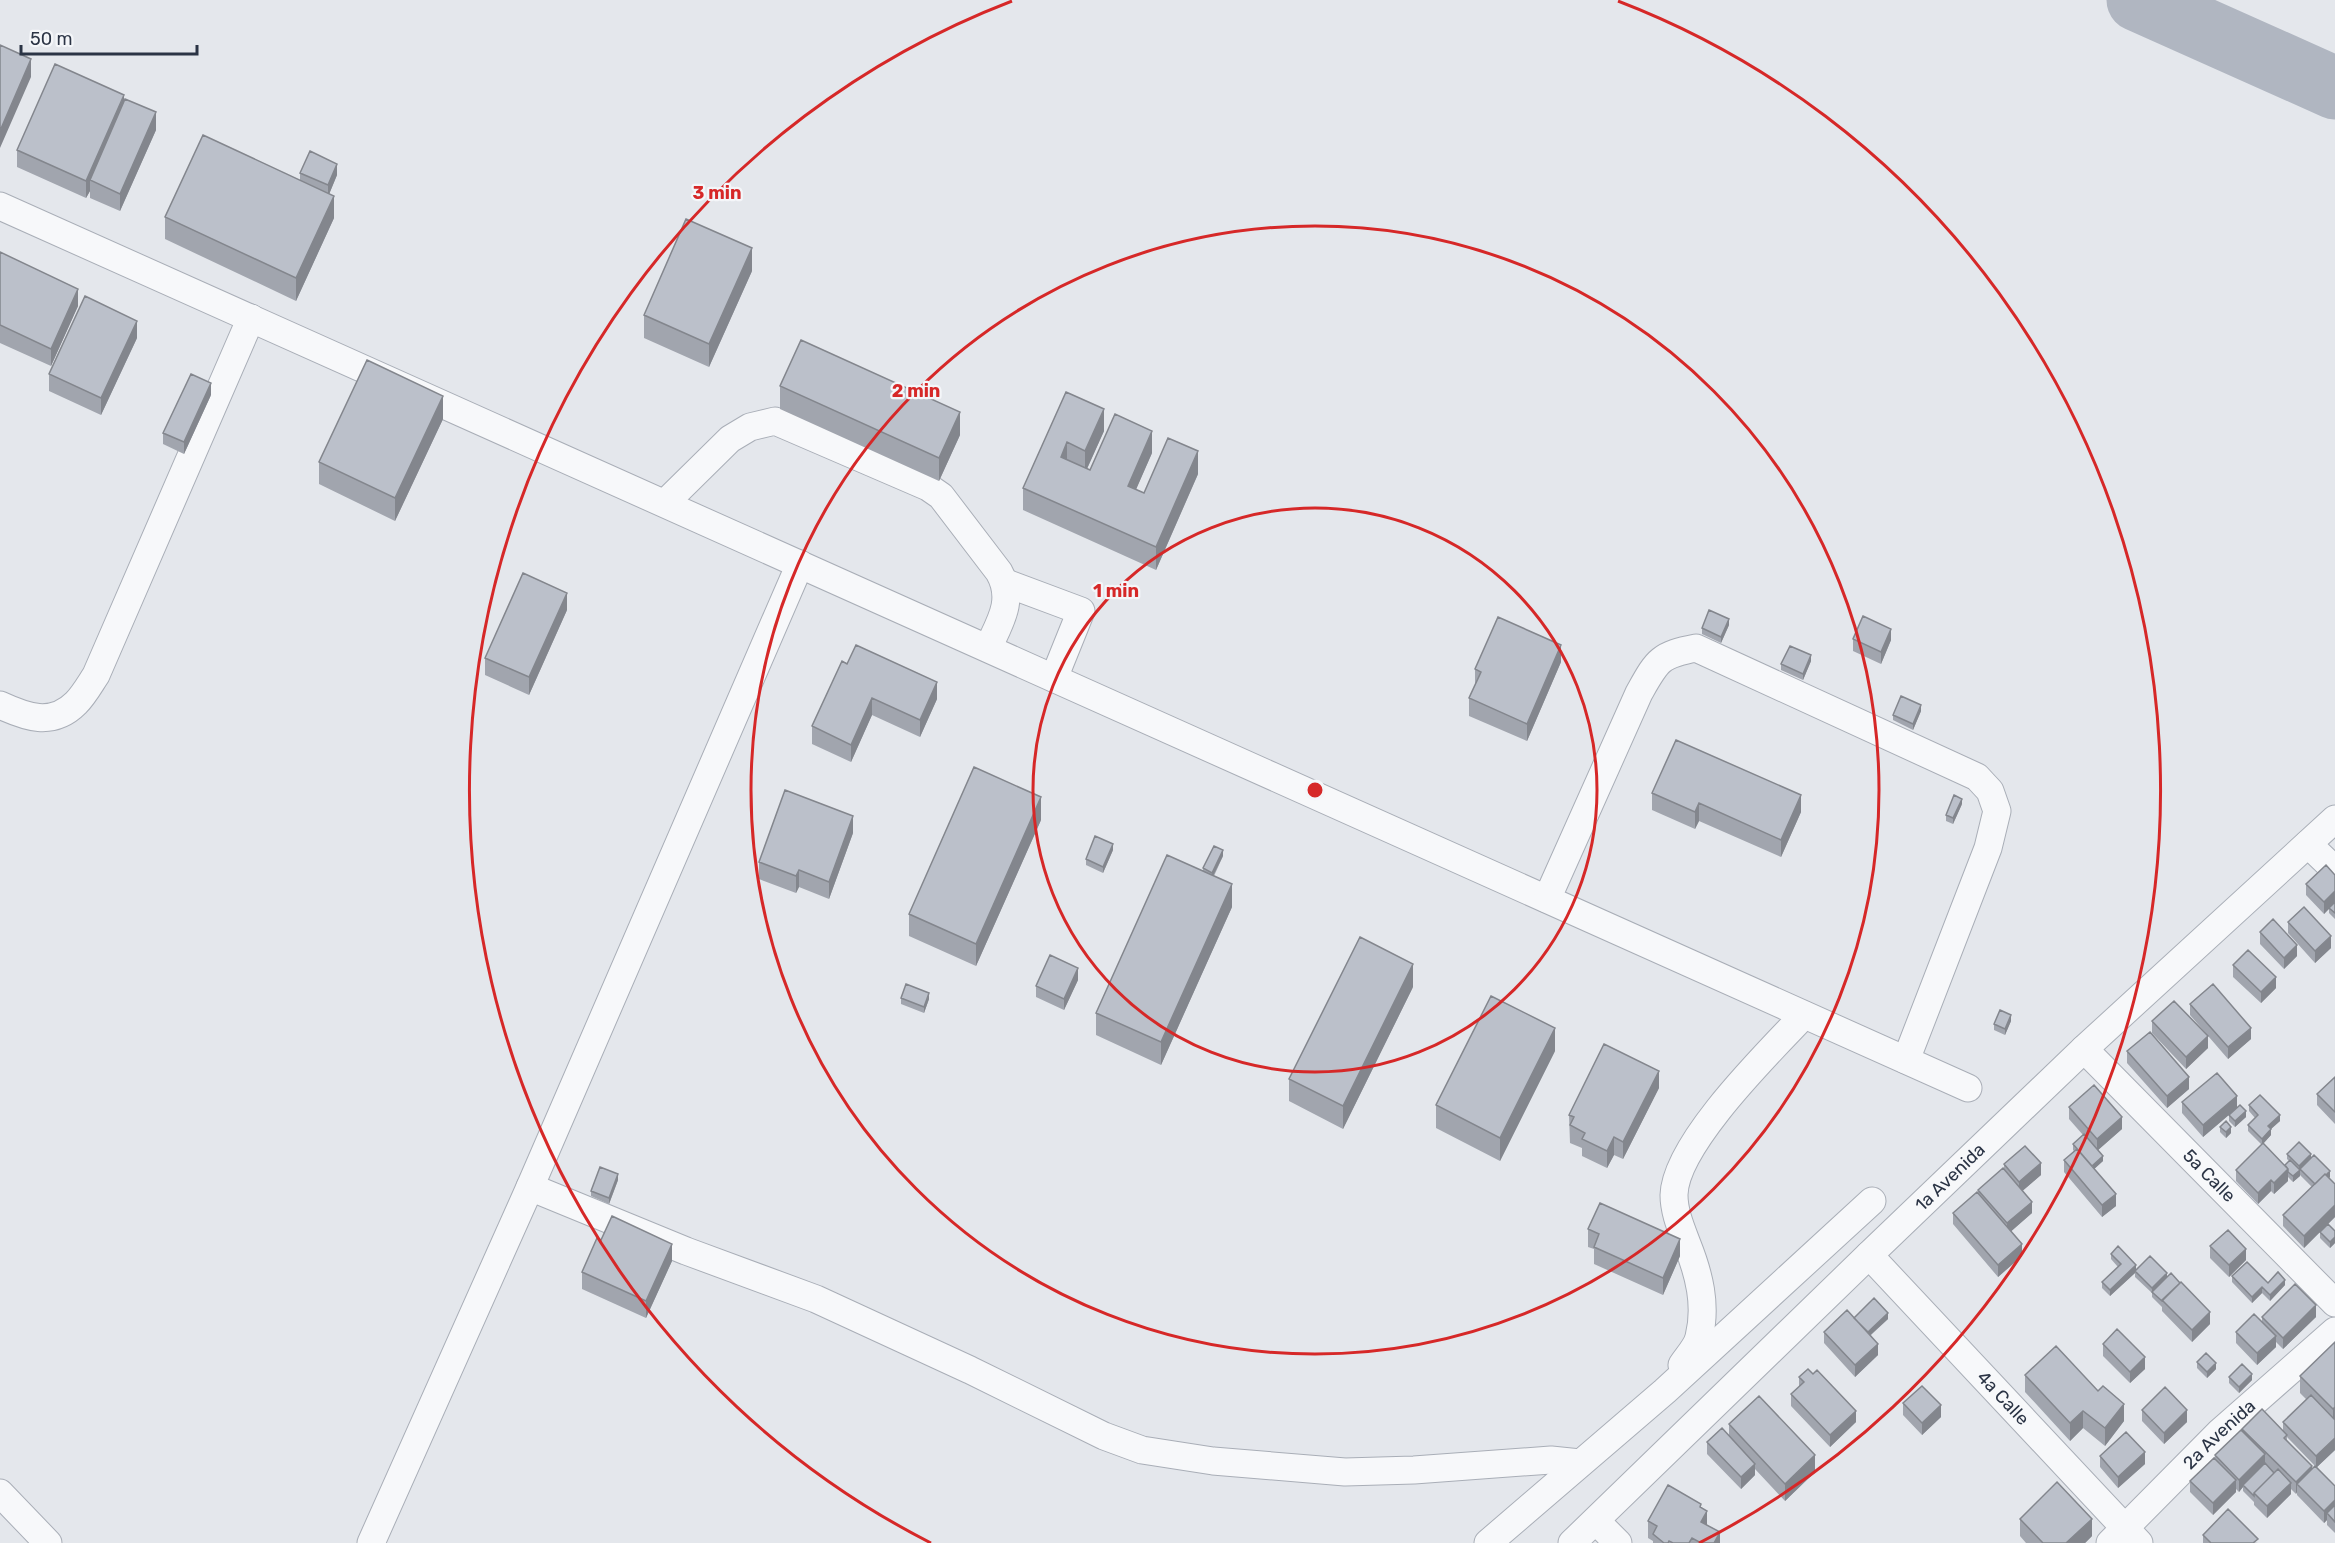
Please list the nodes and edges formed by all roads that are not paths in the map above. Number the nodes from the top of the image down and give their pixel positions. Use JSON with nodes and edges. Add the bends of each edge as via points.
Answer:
{"nodes":[{"id":1,"x":0,"y":206,"type":"edge"},
{"id":2,"x":251,"y":318,"type":"junction"},
{"id":3,"x":665,"y":503,"type":"junction"},
{"id":4,"x":800,"y":564,"type":"junction"},
{"id":5,"x":1005,"y":583,"type":"junction"},
{"id":6,"x":987,"y":648,"type":"junction"},
{"id":7,"x":1054,"y":678,"type":"junction"},
{"id":8,"x":0,"y":705,"type":"edge"},
{"id":9,"x":2335,"y":819,"type":"edge"},
{"id":10,"x":2308,"y":844,"type":"junction"},
{"id":11,"x":2335,"y":870,"type":"edge"},
{"id":12,"x":1546,"y":899,"type":"junction"},
{"id":13,"x":1804,"y":1015,"type":"junction"},
{"id":14,"x":2084,"y":1049,"type":"junction"},
{"id":15,"x":1906,"y":1060,"type":"junction"},
{"id":16,"x":1968,"y":1088,"type":"dead end"},
{"id":17,"x":530,"y":1187,"type":"junction"},
{"id":18,"x":1872,"y":1201,"type":"dead end"},
{"id":19,"x":1869,"y":1255,"type":"junction"},
{"id":20,"x":2335,"y":1303,"type":"edge"},
{"id":21,"x":2335,"y":1331,"type":"edge"},
{"id":22,"x":1665,"y":1391,"type":"junction"},
{"id":23,"x":1580,"y":1463,"type":"junction"},
{"id":24,"x":0,"y":1493,"type":"edge"},
{"id":25,"x":1596,"y":1521,"type":"junction"},
{"id":26,"x":2125,"y":1538,"type":"edge"},
{"id":27,"x":48,"y":1543,"type":"edge"},
{"id":28,"x":371,"y":1543,"type":"edge"},
{"id":29,"x":1488,"y":1543,"type":"edge"},
{"id":30,"x":1572,"y":1543,"type":"edge"},
{"id":31,"x":1618,"y":1543,"type":"edge"}],
"edges":[{"from":1,"to":2,"type":"street"},
{"from":2,"to":3,"type":"street"},
{"from":2,"to":8,"type":"street","via":[[96,675],[76,703],[61,713],[38,719]]},
{"from":3,"to":4,"type":"street"},
{"from":3,"to":5,"type":"street","via":[[730,439],[750,427],[775,421],[941,496]]},
{"from":4,"to":6,"type":"street"},
{"from":4,"to":17,"type":"street"},
{"from":5,"to":6,"type":"street","via":[[1004,612]]},
{"from":5,"to":7,"type":"street","via":[[1081,612]]},
{"from":6,"to":7,"type":"street"},
{"from":7,"to":12,"type":"street"},
{"from":9,"to":10,"type":"street","name":"1a Avenida"},
{"from":10,"to":11,"type":"street"},
{"from":10,"to":14,"type":"street","name":"1a Avenida"},
{"from":12,"to":13,"type":"street"},
{"from":12,"to":15,"type":"street","via":[[1649,674],[1670,653],[1696,648],[1977,777],[1989,791],[1997,811],[1989,848]]},
{"from":13,"to":15,"type":"street"},
{"from":13,"to":22,"type":"street","via":[[1700,1133],[1682,1167],[1674,1194],[1678,1221],[1696,1266],[1703,1303],[1699,1340]]},
{"from":14,"to":19,"type":"street","name":"1a Avenida"},
{"from":14,"to":20,"type":"street","name":"5a Calle"},
{"from":15,"to":16,"type":"street"},
{"from":17,"to":23,"type":"street","via":[[816,1299],[1104,1436],[1142,1450],[1213,1461],[1345,1472],[1551,1460]]},
{"from":17,"to":28,"type":"street"},
{"from":18,"to":22,"type":"street"},
{"from":19,"to":25,"type":"street","name":"1a Avenida"},
{"from":19,"to":26,"type":"street","name":"4a Calle"},
{"from":21,"to":26,"type":"street","name":"2a Avenida","via":[[2219,1433]]},
{"from":22,"to":23,"type":"street"},
{"from":23,"to":29,"type":"street"},
{"from":24,"to":27,"type":"street"},
{"from":25,"to":30,"type":"street","name":"1a Avenida"},
{"from":25,"to":31,"type":"street"}]}
